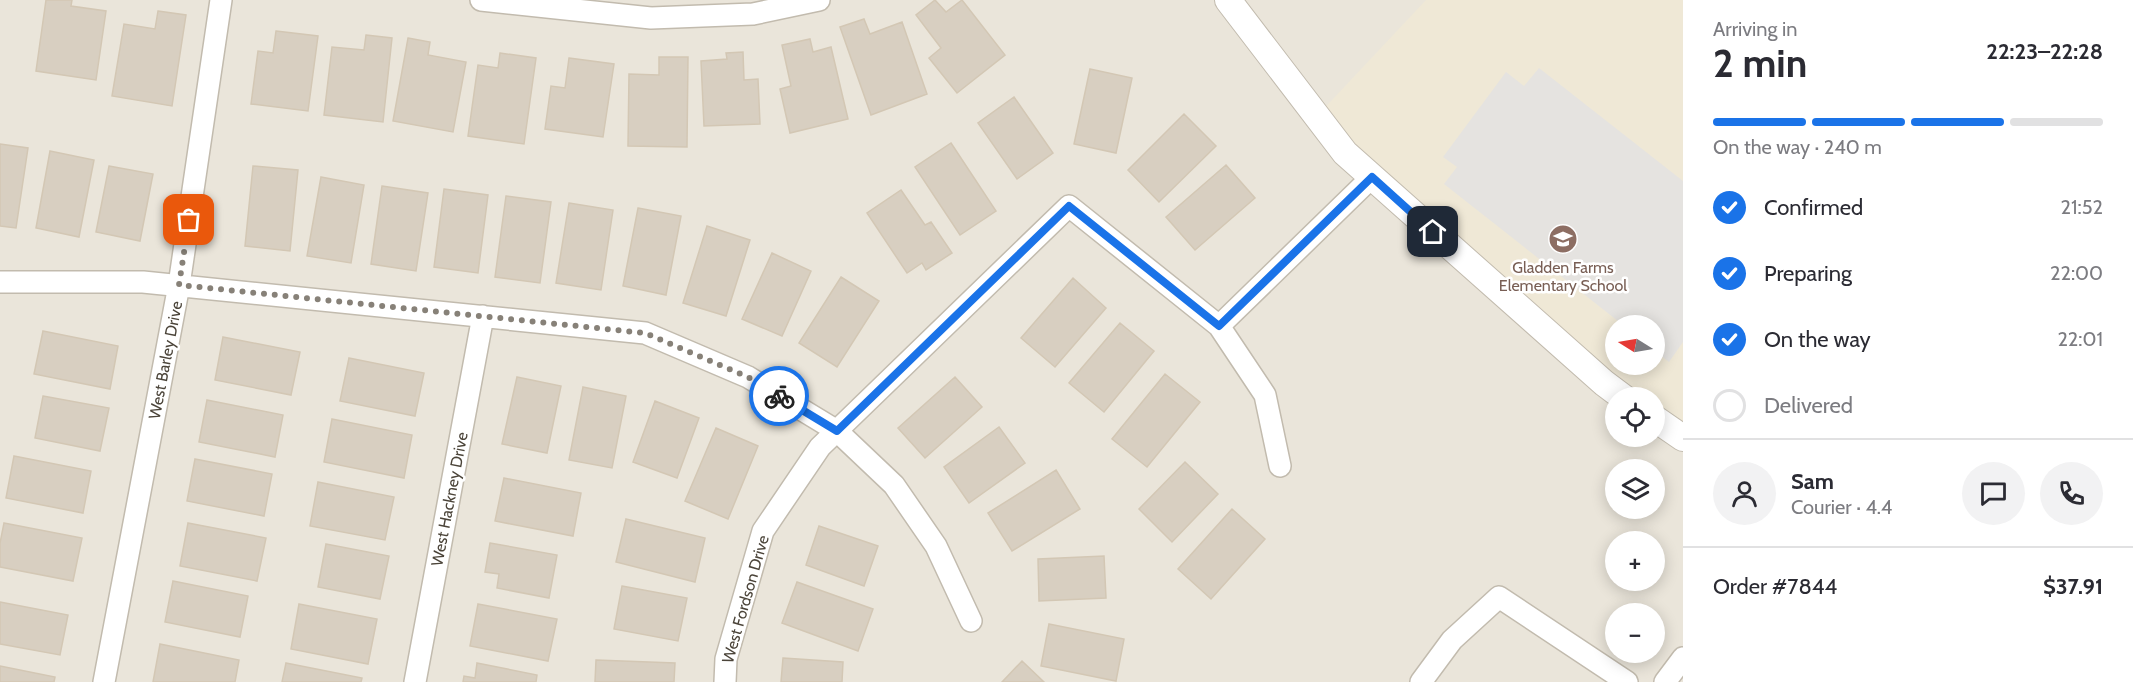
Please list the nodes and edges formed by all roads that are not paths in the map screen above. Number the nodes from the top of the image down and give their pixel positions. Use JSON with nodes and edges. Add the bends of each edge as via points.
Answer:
{"nodes":[{"id":1,"x":221,"y":0,"type":"edge"},
{"id":2,"x":481,"y":0,"type":"edge"},
{"id":3,"x":819,"y":0,"type":"edge"},
{"id":4,"x":1228,"y":0,"type":"edge"},
{"id":5,"x":1372,"y":177,"type":"junction"},
{"id":6,"x":0,"y":282,"type":"edge"},
{"id":7,"x":179,"y":285,"type":"junction"},
{"id":8,"x":483,"y":316,"type":"junction"},
{"id":9,"x":1219,"y":326,"type":"junction"},
{"id":10,"x":1610,"y":387,"type":"edge"},
{"id":11,"x":1665,"y":426,"type":"edge"},
{"id":12,"x":837,"y":431,"type":"junction"},
{"id":13,"x":1683,"y":438,"type":"edge"},
{"id":14,"x":1280,"y":466,"type":"dead end"},
{"id":15,"x":971,"y":621,"type":"dead end"},
{"id":16,"x":1683,"y":658,"type":"edge"},
{"id":17,"x":104,"y":682,"type":"edge"},
{"id":18,"x":415,"y":682,"type":"edge"},
{"id":19,"x":725,"y":682,"type":"edge"},
{"id":20,"x":1421,"y":682,"type":"edge"},
{"id":21,"x":1628,"y":682,"type":"edge"},
{"id":22,"x":1665,"y":682,"type":"edge"}],
"edges":[{"from":1,"to":7,"type":"street","name":"West Barley Drive"},
{"from":2,"to":3,"type":"street","via":[[651,18],[753,14]]},
{"from":4,"to":5,"type":"street","via":[[1346,153]]},
{"from":5,"to":9,"type":"street"},
{"from":5,"to":10,"type":"street"},
{"from":6,"to":7,"type":"street"},
{"from":7,"to":8,"type":"street"},
{"from":7,"to":17,"type":"street","name":"West Barley Drive"},
{"from":8,"to":12,"type":"street","via":[[645,333],[748,377]]},
{"from":8,"to":18,"type":"street","name":"West Hackney Drive"},
{"from":9,"to":12,"type":"street","name":"West Fordson Drive","via":[[1069,206]]},
{"from":9,"to":14,"type":"street","via":[[1265,395]]},
{"from":11,"to":13,"type":"street"},
{"from":12,"to":15,"type":"street","via":[[894,485],[936,546]]},
{"from":12,"to":19,"type":"street","name":"West Fordson Drive","via":[[820,447],[763,531],[726,659]]},
{"from":16,"to":22,"type":"street"},
{"from":20,"to":21,"type":"street","via":[[1452,640],[1499,597]]}]}
